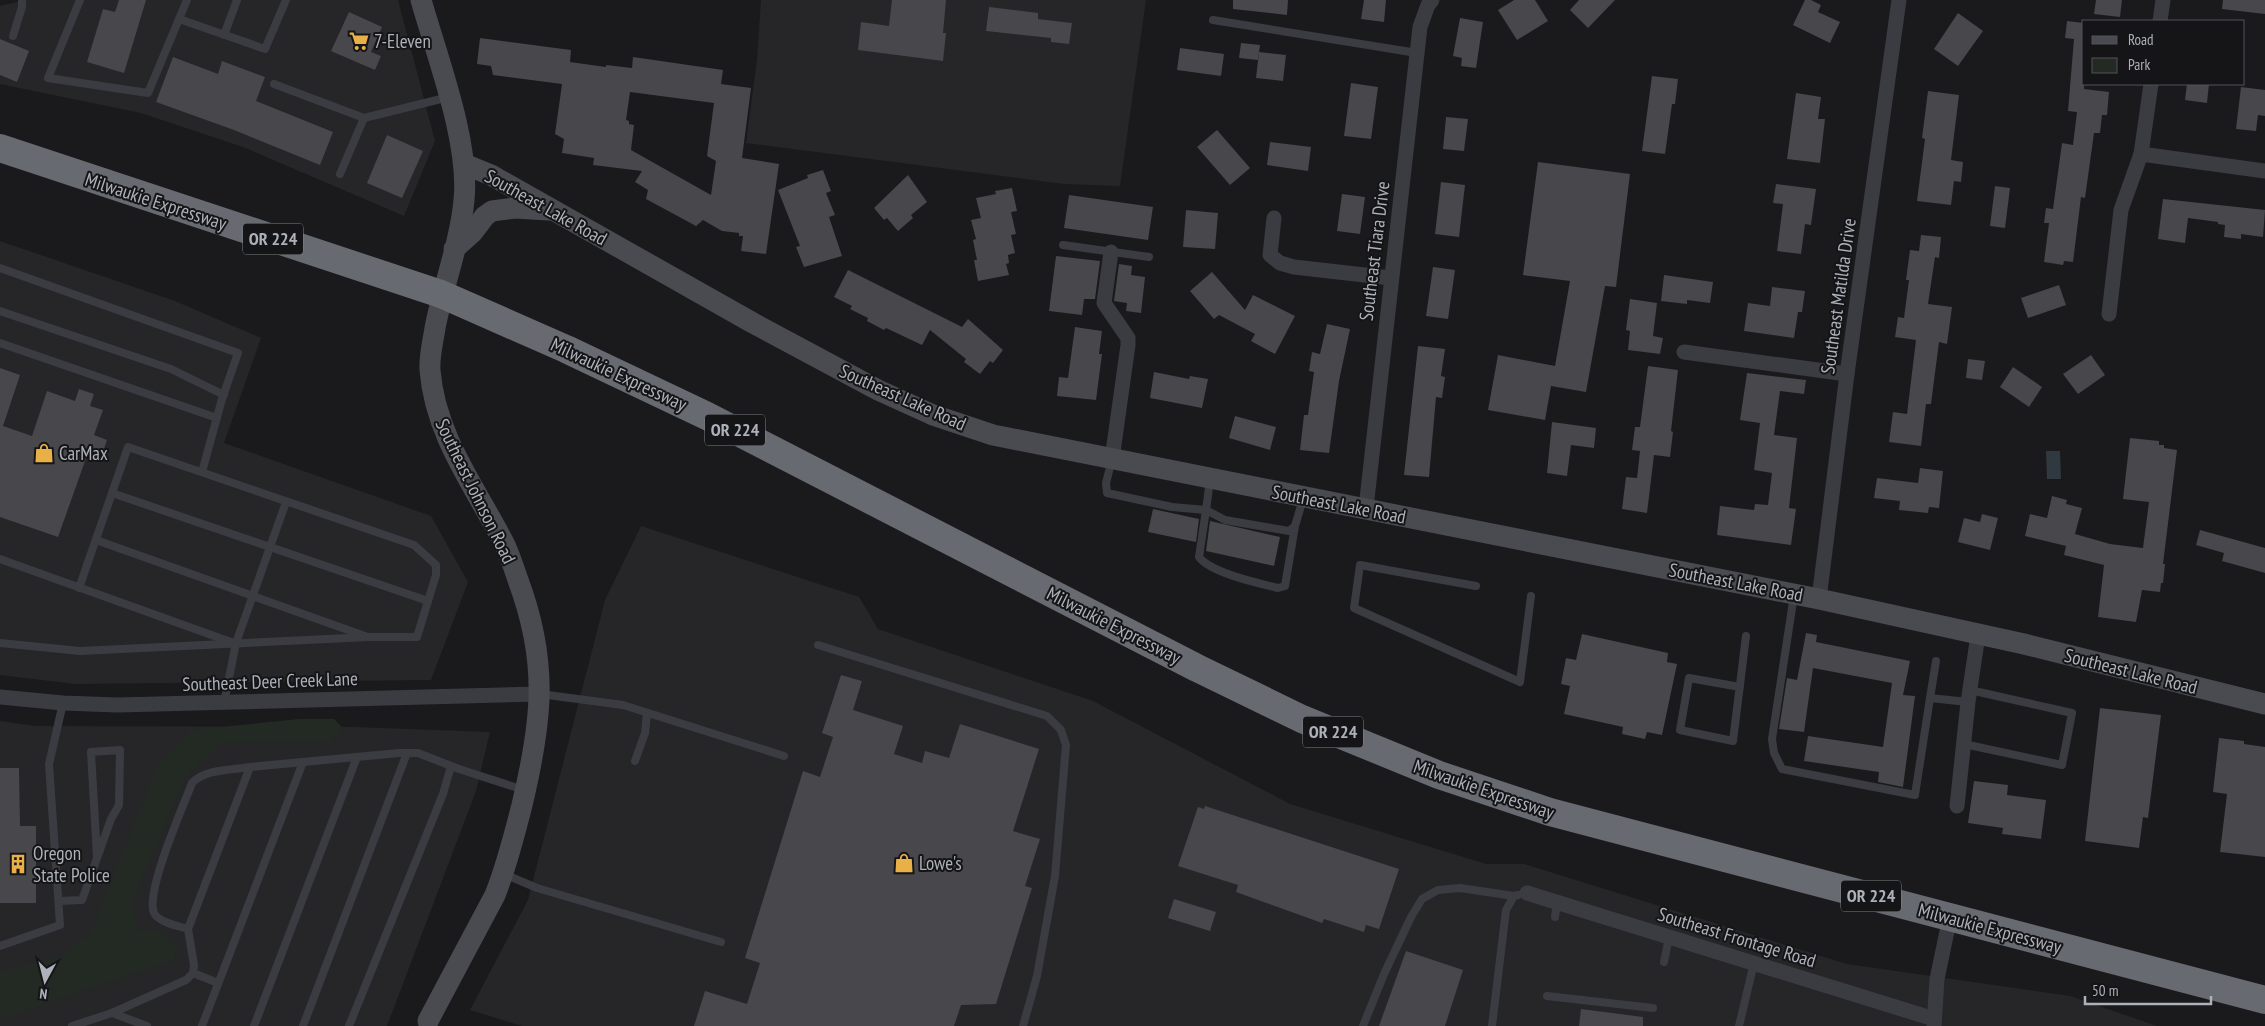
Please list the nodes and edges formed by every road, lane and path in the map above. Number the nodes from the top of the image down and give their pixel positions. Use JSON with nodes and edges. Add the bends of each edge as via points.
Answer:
{"nodes":[{"id":1,"x":22,"y":0,"type":"edge"},
{"id":2,"x":80,"y":0,"type":"edge"},
{"id":3,"x":187,"y":0,"type":"edge"},
{"id":4,"x":237,"y":0,"type":"edge"},
{"id":5,"x":286,"y":0,"type":"edge"},
{"id":6,"x":420,"y":0,"type":"edge"},
{"id":7,"x":1432,"y":0,"type":"edge"},
{"id":8,"x":1899,"y":0,"type":"edge"},
{"id":9,"x":2163,"y":0,"type":"edge"},
{"id":10,"x":179,"y":19,"type":"junction"},
{"id":11,"x":1213,"y":20,"type":"dead end"},
{"id":12,"x":2160,"y":20,"type":"edge"},
{"id":13,"x":224,"y":35,"type":"junction"},
{"id":14,"x":13,"y":36,"type":"dead end"},
{"id":15,"x":1417,"y":53,"type":"junction"},
{"id":16,"x":274,"y":84,"type":"dead end"},
{"id":17,"x":2151,"y":85,"type":"edge"},
{"id":18,"x":449,"y":97,"type":"junction"},
{"id":19,"x":364,"y":118,"type":"junction"},
{"id":20,"x":0,"y":148,"type":"edge"},
{"id":21,"x":2140,"y":154,"type":"junction"},
{"id":22,"x":464,"y":164,"type":"junction"},
{"id":23,"x":2265,"y":171,"type":"edge"},
{"id":24,"x":340,"y":174,"type":"dead end"},
{"id":25,"x":552,"y":210,"type":"junction"},
{"id":26,"x":1274,"y":218,"type":"dead end"},
{"id":27,"x":1063,"y":245,"type":"dead end"},
{"id":28,"x":454,"y":249,"type":"junction"},
{"id":29,"x":1111,"y":252,"type":"junction"},
{"id":30,"x":1149,"y":257,"type":"dead end"},
{"id":31,"x":0,"y":268,"type":"edge"},
{"id":32,"x":1391,"y":278,"type":"junction"},
{"id":33,"x":442,"y":294,"type":"junction"},
{"id":34,"x":0,"y":311,"type":"edge"},
{"id":35,"x":2109,"y":314,"type":"dead end"},
{"id":36,"x":0,"y":343,"type":"edge"},
{"id":37,"x":1684,"y":352,"type":"dead end"},
{"id":38,"x":1847,"y":374,"type":"junction"},
{"id":39,"x":224,"y":395,"type":"junction"},
{"id":40,"x":217,"y":418,"type":"junction"},
{"id":41,"x":1112,"y":460,"type":"junction"},
{"id":42,"x":202,"y":472,"type":"junction"},
{"id":43,"x":1210,"y":478,"type":"junction"},
{"id":44,"x":112,"y":493,"type":"junction"},
{"id":45,"x":1304,"y":497,"type":"junction"},
{"id":46,"x":286,"y":502,"type":"junction"},
{"id":47,"x":1366,"y":508,"type":"junction"},
{"id":48,"x":1206,"y":510,"type":"junction"},
{"id":49,"x":1292,"y":529,"type":"junction"},
{"id":50,"x":96,"y":540,"type":"junction"},
{"id":51,"x":270,"y":548,"type":"junction"},
{"id":52,"x":0,"y":560,"type":"edge"},
{"id":53,"x":1476,"y":586,"type":"dead end"},
{"id":54,"x":79,"y":588,"type":"junction"},
{"id":55,"x":1794,"y":594,"type":"junction"},
{"id":56,"x":253,"y":595,"type":"junction"},
{"id":57,"x":1531,"y":596,"type":"dead end"},
{"id":58,"x":1819,"y":599,"type":"junction"},
{"id":59,"x":428,"y":601,"type":"junction"},
{"id":60,"x":1978,"y":635,"type":"junction"},
{"id":61,"x":1746,"y":636,"type":"dead end"},
{"id":62,"x":369,"y":637,"type":"junction"},
{"id":63,"x":0,"y":643,"type":"edge"},
{"id":64,"x":236,"y":643,"type":"junction"},
{"id":65,"x":818,"y":645,"type":"dead end"},
{"id":66,"x":1936,"y":661,"type":"dead end"},
{"id":67,"x":1740,"y":687,"type":"junction"},
{"id":68,"x":540,"y":694,"type":"junction"},
{"id":69,"x":1969,"y":696,"type":"junction"},
{"id":70,"x":0,"y":697,"type":"edge"},
{"id":71,"x":1930,"y":698,"type":"junction"},
{"id":72,"x":63,"y":703,"type":"junction"},
{"id":73,"x":224,"y":703,"type":"junction"},
{"id":74,"x":2265,"y":704,"type":"edge"},
{"id":75,"x":647,"y":713,"type":"junction"},
{"id":76,"x":1964,"y":744,"type":"junction"},
{"id":77,"x":407,"y":753,"type":"junction"},
{"id":78,"x":784,"y":756,"type":"dead end"},
{"id":79,"x":357,"y":757,"type":"junction"},
{"id":80,"x":635,"y":761,"type":"dead end"},
{"id":81,"x":303,"y":762,"type":"junction"},
{"id":82,"x":451,"y":766,"type":"junction"},
{"id":83,"x":250,"y":767,"type":"junction"},
{"id":84,"x":525,"y":790,"type":"junction"},
{"id":85,"x":1957,"y":806,"type":"dead end"},
{"id":86,"x":97,"y":857,"type":"junction"},
{"id":87,"x":503,"y":874,"type":"junction"},
{"id":88,"x":1521,"y":894,"type":"junction"},
{"id":89,"x":59,"y":901,"type":"junction"},
{"id":90,"x":1950,"y":917,"type":"junction"},
{"id":91,"x":188,"y":929,"type":"junction"},
{"id":92,"x":1669,"y":937,"type":"junction"},
{"id":93,"x":722,"y":942,"type":"dead end"},
{"id":94,"x":0,"y":946,"type":"edge"},
{"id":95,"x":1664,"y":962,"type":"dead end"},
{"id":96,"x":1754,"y":963,"type":"junction"},
{"id":97,"x":193,"y":973,"type":"junction"},
{"id":98,"x":218,"y":983,"type":"junction"},
{"id":99,"x":1547,"y":996,"type":"dead end"},
{"id":100,"x":2265,"y":1000,"type":"edge"},
{"id":101,"x":1652,"y":1008,"type":"dead end"},
{"id":102,"x":112,"y":1013,"type":"junction"},
{"id":103,"x":1934,"y":1022,"type":"edge"},
{"id":104,"x":429,"y":1023,"type":"edge"},
{"id":105,"x":72,"y":1026,"type":"edge"},
{"id":106,"x":148,"y":1026,"type":"edge"},
{"id":107,"x":202,"y":1026,"type":"edge"},
{"id":108,"x":254,"y":1026,"type":"edge"},
{"id":109,"x":303,"y":1026,"type":"edge"},
{"id":110,"x":349,"y":1026,"type":"edge"},
{"id":111,"x":1023,"y":1026,"type":"edge"},
{"id":112,"x":1363,"y":1026,"type":"edge"},
{"id":113,"x":1492,"y":1026,"type":"edge"},
{"id":114,"x":1739,"y":1026,"type":"edge"}],
"edges":[{"from":1,"to":14,"type":"lane"},
{"from":2,"to":10,"type":"lane","via":[[48,78],[148,93]]},
{"from":3,"to":10,"type":"lane"},
{"from":4,"to":13,"type":"lane"},
{"from":5,"to":13,"type":"lane","via":[[264,49]]},
{"from":6,"to":18,"type":"street","name":"Southeast Johnson Road"},
{"from":7,"to":15,"type":"street","name":"Southeast Tiara Drive","via":[[1420,26]]},
{"from":8,"to":38,"type":"street","name":"Southeast Matilda Drive"},
{"from":9,"to":12,"type":"street"},
{"from":10,"to":13,"type":"lane"},
{"from":11,"to":15,"type":"lane"},
{"from":15,"to":32,"type":"street","name":"Southeast Tiara Drive"},
{"from":16,"to":19,"type":"lane"},
{"from":17,"to":21,"type":"street"},
{"from":18,"to":19,"type":"lane"},
{"from":18,"to":22,"type":"street","name":"Southeast Johnson Road"},
{"from":19,"to":24,"type":"lane"},
{"from":20,"to":33,"type":"highway","name":"Milwaukie Expressway","number":"OR 224"},
{"from":21,"to":23,"type":"street"},
{"from":21,"to":35,"type":"street","via":[[2122,210]]},
{"from":22,"to":25,"type":"street","name":"Southeast Lake Road","via":[[491,175]]},
{"from":22,"to":28,"type":"street","name":"Southeast Johnson Road","via":[[464,201]]},
{"from":25,"to":28,"type":"street","via":[[515,208],[492,211]]},
{"from":25,"to":41,"type":"street","name":"Southeast Lake Road","via":[[878,390],[933,415],[1001,437]]},
{"from":26,"to":32,"type":"street","via":[[1270,255],[1280,263]]},
{"from":27,"to":29,"type":"lane"},
{"from":28,"to":33,"type":"street","name":"Southeast Johnson Road"},
{"from":29,"to":30,"type":"lane"},
{"from":29,"to":41,"type":"street","via":[[1104,302],[1128,338]]},
{"from":31,"to":39,"type":"lane","via":[[238,353]]},
{"from":32,"to":47,"type":"street","name":"Southeast Tiara Drive"},
{"from":33,"to":68,"type":"street","name":"Southeast Johnson Road","via":[[430,368],[440,419],[452,450],[506,547],[522,591],[535,641]]},
{"from":33,"to":90,"type":"highway","name":"Milwaukie Expressway","number":"OR 224","via":[[574,352],[707,416],[1197,668],[1371,749],[1550,812]]},
{"from":34,"to":39,"type":"lane","via":[[171,369]]},
{"from":36,"to":40,"type":"lane"},
{"from":37,"to":38,"type":"street"},
{"from":38,"to":58,"type":"street","name":"Southeast Matilda Drive"},
{"from":39,"to":40,"type":"lane"},
{"from":40,"to":42,"type":"lane"},
{"from":41,"to":43,"type":"street","name":"Southeast Lake Road"},
{"from":41,"to":48,"type":"lane","via":[[1107,493],[1172,507]]},
{"from":42,"to":44,"type":"lane","via":[[128,447]]},
{"from":42,"to":46,"type":"lane"},
{"from":43,"to":45,"type":"street","name":"Southeast Lake Road"},
{"from":43,"to":48,"type":"lane"},
{"from":44,"to":50,"type":"lane"},
{"from":44,"to":51,"type":"lane"},
{"from":45,"to":47,"type":"street","name":"Southeast Lake Road"},
{"from":45,"to":49,"type":"lane"},
{"from":46,"to":51,"type":"lane"},
{"from":46,"to":59,"type":"lane","via":[[414,545],[436,565]]},
{"from":47,"to":55,"type":"street","name":"Southeast Lake Road"},
{"from":48,"to":49,"type":"lane","via":[[1225,520]]},
{"from":48,"to":49,"type":"lane","via":[[1199,557],[1203,563],[1278,588],[1285,586],[1288,579]]},
{"from":50,"to":54,"type":"lane"},
{"from":50,"to":56,"type":"lane"},
{"from":51,"to":56,"type":"lane"},
{"from":51,"to":59,"type":"lane"},
{"from":52,"to":54,"type":"lane"},
{"from":53,"to":57,"type":"lane","via":[[1360,565],[1354,608],[1520,682]]},
{"from":54,"to":64,"type":"lane"},
{"from":55,"to":58,"type":"street","name":"Southeast Lake Road"},
{"from":55,"to":71,"type":"lane","via":[[1772,739],[1774,753],[1782,769],[1915,795]]},
{"from":56,"to":62,"type":"lane"},
{"from":56,"to":64,"type":"lane"},
{"from":58,"to":60,"type":"street","name":"Southeast Lake Road"},
{"from":59,"to":62,"type":"lane","via":[[417,637]]},
{"from":60,"to":69,"type":"street"},
{"from":60,"to":74,"type":"street","name":"Southeast Lake Road"},
{"from":61,"to":67,"type":"lane"},
{"from":62,"to":64,"type":"lane"},
{"from":63,"to":64,"type":"lane","via":[[80,651]]},
{"from":64,"to":73,"type":"lane"},
{"from":65,"to":111,"type":"lane","via":[[1047,716],[1061,730],[1066,745],[1055,876],[1037,976]]},
{"from":66,"to":71,"type":"lane"},
{"from":67,"to":67,"type":"lane","via":[[1689,678],[1680,730],[1733,741]]},
{"from":68,"to":73,"type":"street","name":"Southeast Deer Creek Lane"},
{"from":68,"to":75,"type":"lane","via":[[610,702]]},
{"from":68,"to":84,"type":"street","name":"Southeast Johnson Road","via":[[537,733]]},
{"from":69,"to":71,"type":"lane"},
{"from":69,"to":76,"type":"street"},
{"from":69,"to":76,"type":"lane","via":[[2072,713],[2062,765]]},
{"from":70,"to":72,"type":"street","name":"Southeast Deer Creek Lane"},
{"from":72,"to":73,"type":"street","name":"Southeast Deer Creek Lane"},
{"from":72,"to":89,"type":"lane","via":[[49,764]]},
{"from":75,"to":78,"type":"lane"},
{"from":75,"to":80,"type":"lane"},
{"from":76,"to":85,"type":"street"},
{"from":77,"to":79,"type":"lane"},
{"from":77,"to":82,"type":"lane","via":[[418,753]]},
{"from":77,"to":109,"type":"lane"},
{"from":79,"to":81,"type":"lane"},
{"from":79,"to":108,"type":"lane"},
{"from":81,"to":83,"type":"lane"},
{"from":81,"to":98,"type":"lane"},
{"from":82,"to":84,"type":"lane"},
{"from":82,"to":110,"type":"lane","via":[[443,794]]},
{"from":83,"to":91,"type":"lane"},
{"from":83,"to":91,"type":"lane","via":[[197,778],[188,792],[160,866],[152,906],[158,918]]},
{"from":84,"to":87,"type":"street","name":"Southeast Johnson Road"},
{"from":86,"to":86,"type":"lane","via":[[119,805],[120,750],[91,752]]},
{"from":86,"to":89,"type":"lane","via":[[82,900]]},
{"from":87,"to":93,"type":"lane","via":[[537,888]]},
{"from":87,"to":104,"type":"street","name":"Southeast Johnson Road"},
{"from":88,"to":92,"type":"street","name":"Southeast Frontage Road","via":[[1556,909]]},
{"from":88,"to":112,"type":"lane","via":[[1460,888],[1438,890],[1422,899],[1384,974]]},
{"from":88,"to":113,"type":"lane","via":[[1506,910]]},
{"from":89,"to":94,"type":"lane","via":[[60,925]]},
{"from":90,"to":100,"type":"highway","name":"Milwaukie Expressway","number":"OR 224"},
{"from":90,"to":103,"type":"street","via":[[1940,960]]},
{"from":91,"to":97,"type":"lane"},
{"from":92,"to":95,"type":"lane"},
{"from":92,"to":96,"type":"street","name":"Southeast Frontage Road"},
{"from":96,"to":103,"type":"street","name":"Southeast Frontage Road"},
{"from":96,"to":114,"type":"lane"},
{"from":97,"to":98,"type":"lane"},
{"from":97,"to":102,"type":"lane","via":[[186,980]]},
{"from":98,"to":107,"type":"lane"},
{"from":99,"to":101,"type":"lane"},
{"from":102,"to":105,"type":"lane"},
{"from":102,"to":106,"type":"lane"}]}
